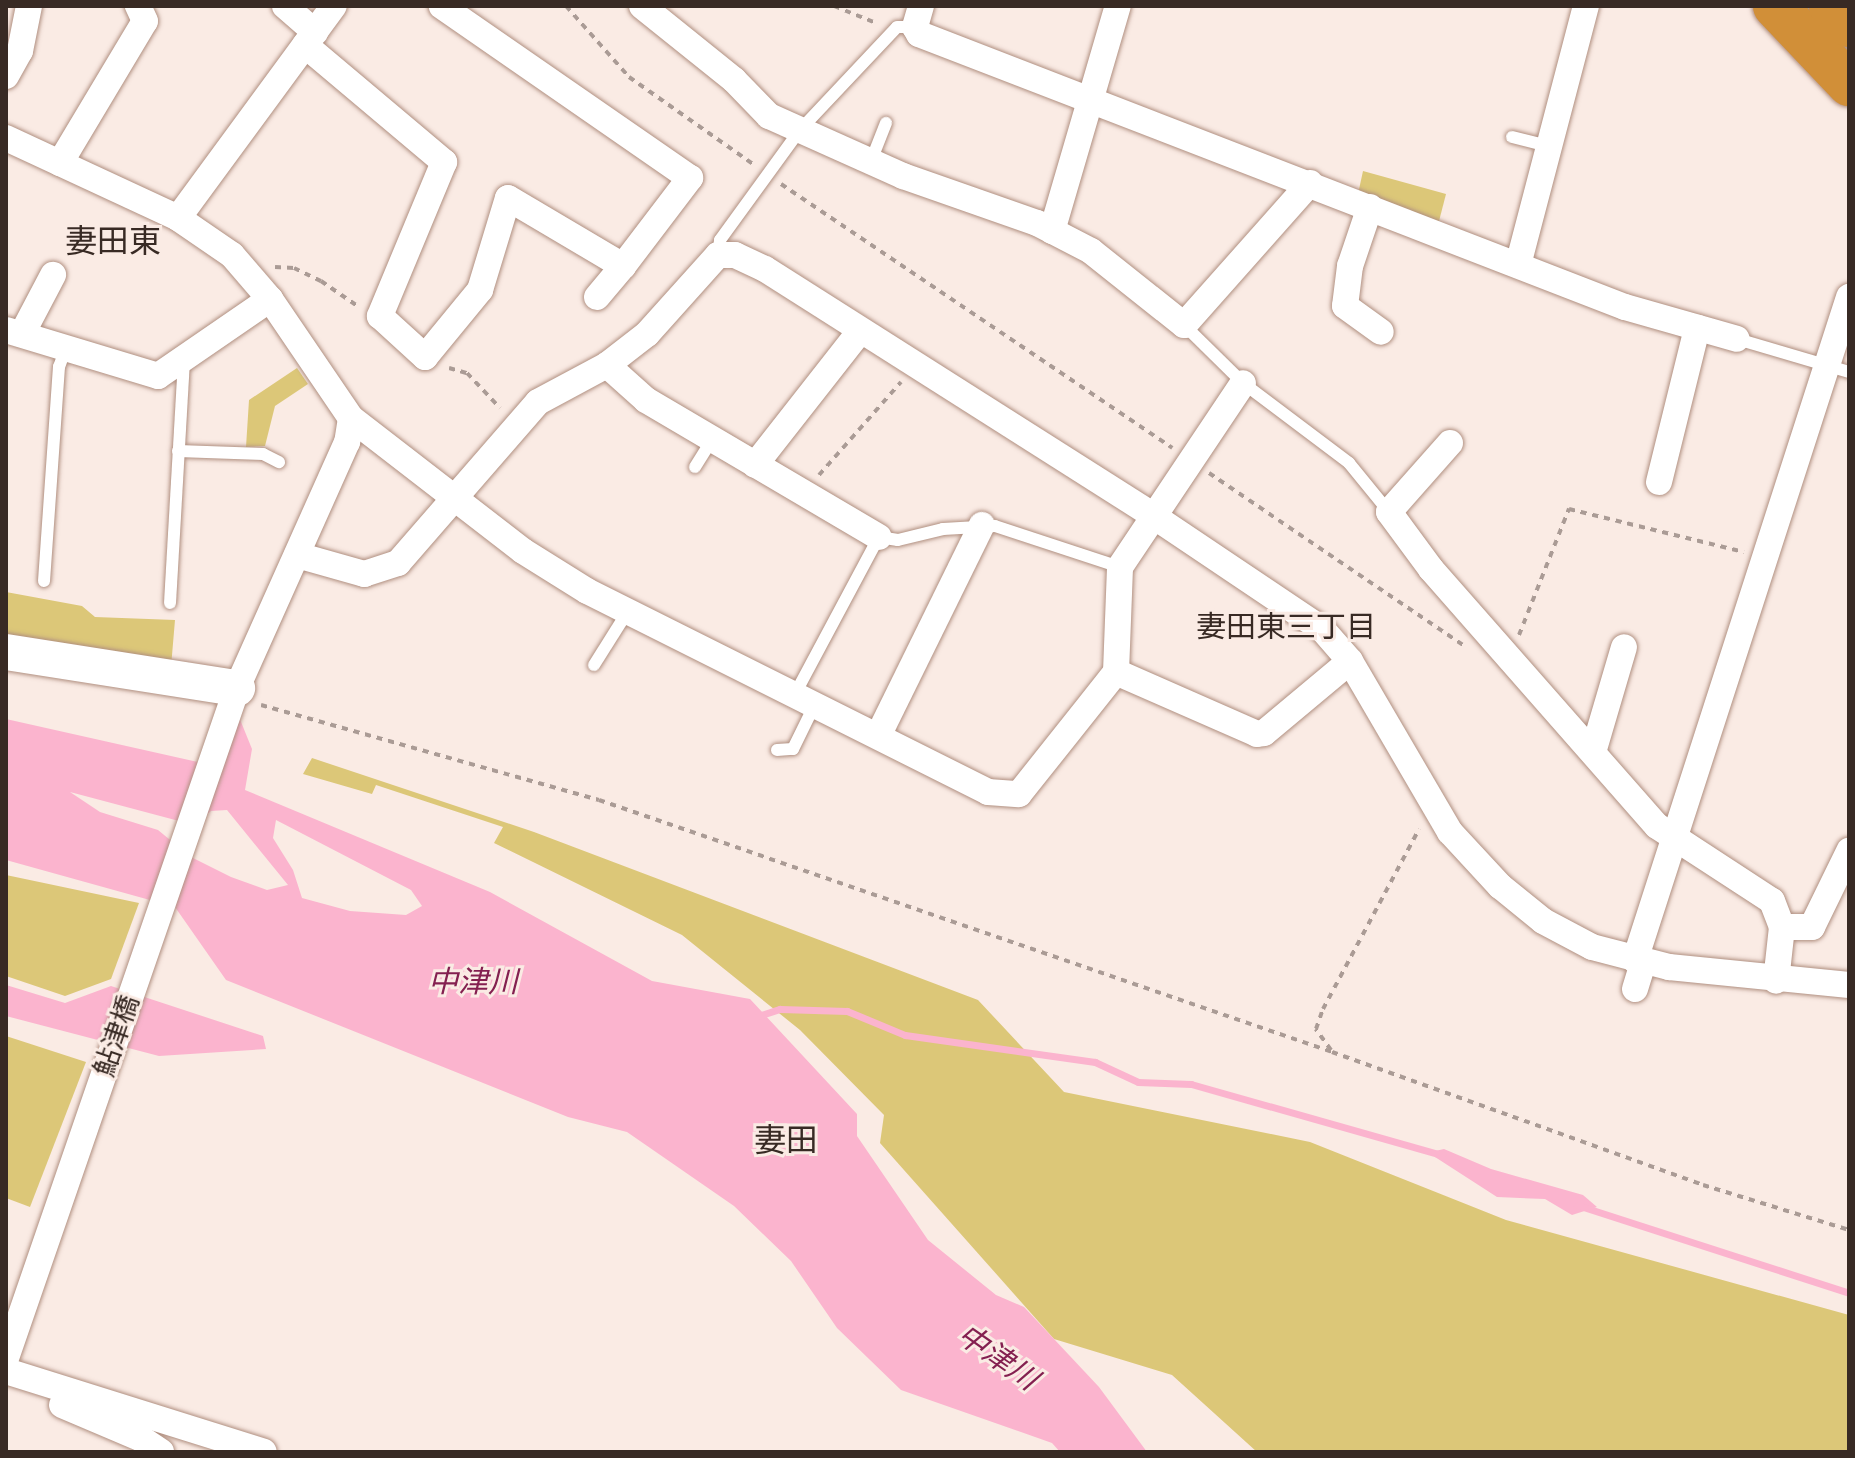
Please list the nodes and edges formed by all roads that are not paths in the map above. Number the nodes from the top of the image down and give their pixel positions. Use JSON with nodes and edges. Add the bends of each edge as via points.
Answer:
{"nodes":[{"id":1,"x":29,"y":6,"type":"edge"},
{"id":2,"x":138,"y":6,"type":"edge"},
{"id":3,"x":285,"y":6,"type":"edge"},
{"id":4,"x":334,"y":6,"type":"edge"},
{"id":5,"x":442,"y":6,"type":"edge"},
{"id":6,"x":642,"y":6,"type":"edge"},
{"id":7,"x":1118,"y":6,"type":"edge"},
{"id":8,"x":1586,"y":6,"type":"edge"},
{"id":9,"x":1775,"y":6,"type":"edge"},
{"id":10,"x":1831,"y":6,"type":"edge"},
{"id":11,"x":910,"y":21,"type":"edge"},
{"id":12,"x":1849,"y":25,"type":"edge"},
{"id":13,"x":310,"y":38,"type":"junction"},
{"id":14,"x":6,"y":76,"type":"edge"},
{"id":15,"x":1849,"y":84,"type":"edge"},
{"id":16,"x":1089,"y":98,"type":"junction"},
{"id":17,"x":886,"y":123,"type":"dead end"},
{"id":18,"x":800,"y":130,"type":"junction"},
{"id":19,"x":1512,"y":137,"type":"dead end"},
{"id":20,"x":6,"y":138,"type":"edge"},
{"id":21,"x":1549,"y":146,"type":"junction"},
{"id":22,"x":871,"y":161,"type":"junction"},
{"id":23,"x":60,"y":163,"type":"junction"},
{"id":24,"x":1310,"y":183,"type":"junction"},
{"id":25,"x":1370,"y":207,"type":"junction"},
{"id":26,"x":178,"y":218,"type":"junction"},
{"id":27,"x":1052,"y":231,"type":"junction"},
{"id":28,"x":718,"y":255,"type":"junction"},
{"id":29,"x":1518,"y":265,"type":"junction"},
{"id":30,"x":623,"y":266,"type":"junction"},
{"id":31,"x":53,"y":275,"type":"dead end"},
{"id":32,"x":597,"y":297,"type":"dead end"},
{"id":33,"x":1849,"y":297,"type":"edge"},
{"id":34,"x":270,"y":299,"type":"junction"},
{"id":35,"x":1184,"y":325,"type":"junction"},
{"id":36,"x":1366,"y":328,"type":"dead end"},
{"id":37,"x":1697,"y":328,"type":"junction"},
{"id":38,"x":860,"y":331,"type":"junction"},
{"id":39,"x":14,"y":332,"type":"edge"},
{"id":40,"x":1737,"y":339,"type":"joint"},
{"id":41,"x":66,"y":348,"type":"junction"},
{"id":42,"x":184,"y":358,"type":"junction"},
{"id":43,"x":607,"y":365,"type":"junction"},
{"id":44,"x":1823,"y":366,"type":"junction"},
{"id":45,"x":1849,"y":372,"type":"edge"},
{"id":46,"x":1243,"y":383,"type":"junction"},
{"id":47,"x":351,"y":418,"type":"junction"},
{"id":48,"x":712,"y":440,"type":"junction"},
{"id":49,"x":1450,"y":443,"type":"dead end"},
{"id":50,"x":178,"y":451,"type":"junction"},
{"id":51,"x":279,"y":462,"type":"dead end"},
{"id":52,"x":755,"y":465,"type":"junction"},
{"id":53,"x":695,"y":467,"type":"dead end"},
{"id":54,"x":1659,"y":482,"type":"dead end"},
{"id":55,"x":453,"y":499,"type":"junction"},
{"id":56,"x":1389,"y":512,"type":"junction"},
{"id":57,"x":1152,"y":515,"type":"junction"},
{"id":58,"x":982,"y":525,"type":"junction"},
{"id":59,"x":879,"y":537,"type":"junction"},
{"id":60,"x":297,"y":555,"type":"junction"},
{"id":61,"x":1120,"y":567,"type":"junction"},
{"id":62,"x":44,"y":581,"type":"dead end"},
{"id":63,"x":170,"y":603,"type":"dead end"},
{"id":64,"x":628,"y":611,"type":"junction"},
{"id":65,"x":1624,"y":647,"type":"dead end"},
{"id":66,"x":6,"y":652,"type":"edge"},
{"id":67,"x":1350,"y":661,"type":"junction"},
{"id":68,"x":594,"y":665,"type":"dead end"},
{"id":69,"x":1116,"y":672,"type":"junction"},
{"id":70,"x":805,"y":699,"type":"junction"},
{"id":71,"x":233,"y":700,"type":"junction"},
{"id":72,"x":879,"y":734,"type":"junction"},
{"id":73,"x":1594,"y":749,"type":"junction"},
{"id":74,"x":777,"y":750,"type":"dead end"},
{"id":75,"x":1672,"y":838,"type":"junction"},
{"id":76,"x":1849,"y":851,"type":"edge"},
{"id":77,"x":1782,"y":927,"type":"junction"},
{"id":78,"x":1639,"y":961,"type":"junction"},
{"id":79,"x":1776,"y":981,"type":"junction"},
{"id":80,"x":1849,"y":985,"type":"edge"},
{"id":81,"x":1635,"y":989,"type":"dead end"},
{"id":82,"x":6,"y":1358,"type":"edge"},
{"id":83,"x":18,"y":1376,"type":"edge"},
{"id":84,"x":161,"y":1452,"type":"edge"},
{"id":85,"x":264,"y":1452,"type":"edge"}],
"edges":[{"from":1,"to":14,"type":"street","via":[[20,51]]},
{"from":2,"to":23,"type":"street","via":[[145,21]]},
{"from":3,"to":13,"type":"street"},
{"from":4,"to":13,"type":"street"},
{"from":5,"to":30,"type":"street","via":[[690,178]]},
{"from":6,"to":18,"type":"street","via":[[734,80],[769,116]]},
{"from":7,"to":16,"type":"street"},
{"from":8,"to":21,"type":"street"},
{"from":9,"to":15,"type":"highway"},
{"from":10,"to":12,"type":"highway"},
{"from":11,"to":16,"type":"street","via":[[919,34]]},
{"from":11,"to":18,"type":"lane"},
{"from":13,"to":26,"type":"street"},
{"from":13,"to":30,"type":"street","via":[[444,162],[380,316],[425,357],[480,290],[508,198]]},
{"from":16,"to":24,"type":"street"},
{"from":16,"to":27,"type":"street"},
{"from":17,"to":22,"type":"lane"},
{"from":18,"to":22,"type":"street"},
{"from":18,"to":28,"type":"lane","via":[[720,240]]},
{"from":19,"to":21,"type":"lane"},
{"from":20,"to":23,"type":"street"},
{"from":21,"to":29,"type":"street"},
{"from":22,"to":27,"type":"street"},
{"from":23,"to":26,"type":"street"},
{"from":24,"to":25,"type":"street"},
{"from":24,"to":35,"type":"street"},
{"from":25,"to":29,"type":"street"},
{"from":25,"to":36,"type":"street","via":[[1350,266],[1345,306]]},
{"from":26,"to":34,"type":"street","via":[[246,271]]},
{"from":27,"to":35,"type":"street","via":[[1091,251]]},
{"from":28,"to":38,"type":"street","via":[[735,255],[765,269]]},
{"from":28,"to":43,"type":"street","via":[[647,334]]},
{"from":29,"to":37,"type":"street"},
{"from":30,"to":32,"type":"street"},
{"from":31,"to":39,"type":"street"},
{"from":33,"to":44,"type":"street"},
{"from":34,"to":42,"type":"street"},
{"from":34,"to":47,"type":"street"},
{"from":35,"to":46,"type":"lane"},
{"from":37,"to":40,"type":"street"},
{"from":37,"to":54,"type":"street","via":[[1657,448]]},
{"from":38,"to":52,"type":"street"},
{"from":38,"to":57,"type":"street"},
{"from":39,"to":41,"type":"street"},
{"from":40,"to":44,"type":"lane"},
{"from":41,"to":42,"type":"street","via":[[158,376]]},
{"from":41,"to":62,"type":"lane","via":[[59,367]]},
{"from":42,"to":50,"type":"lane"},
{"from":43,"to":48,"type":"street","via":[[646,400]]},
{"from":43,"to":55,"type":"street","via":[[538,402]]},
{"from":44,"to":45,"type":"lane"},
{"from":44,"to":75,"type":"street"},
{"from":46,"to":56,"type":"lane","via":[[1349,463]]},
{"from":46,"to":57,"type":"street"},
{"from":47,"to":55,"type":"street"},
{"from":47,"to":60,"type":"street","name":"鮎津橋","via":[[347,442]]},
{"from":48,"to":52,"type":"street"},
{"from":48,"to":53,"type":"lane"},
{"from":49,"to":56,"type":"street"},
{"from":50,"to":51,"type":"lane","via":[[263,454]]},
{"from":50,"to":63,"type":"lane"},
{"from":52,"to":59,"type":"street"},
{"from":55,"to":60,"type":"street","via":[[398,563],[364,574]]},
{"from":55,"to":64,"type":"street","via":[[523,551]]},
{"from":56,"to":73,"type":"street","via":[[1431,569]]},
{"from":57,"to":61,"type":"street"},
{"from":57,"to":67,"type":"street","via":[[1323,630]]},
{"from":58,"to":59,"type":"lane","via":[[898,540]]},
{"from":58,"to":61,"type":"lane"},
{"from":58,"to":72,"type":"street","via":[[954,605]]},
{"from":59,"to":70,"type":"lane"},
{"from":60,"to":71,"type":"street","name":"鮎津橋"},
{"from":61,"to":69,"type":"street"},
{"from":64,"to":68,"type":"lane"},
{"from":64,"to":70,"type":"street"},
{"from":65,"to":73,"type":"street"},
{"from":66,"to":71,"type":"street"},
{"from":67,"to":69,"type":"street","via":[[1257,734]]},
{"from":67,"to":78,"type":"street","via":[[1432,806],[1500,886],[1543,921],[1592,947]]},
{"from":69,"to":72,"type":"street","via":[[1019,794],[988,792]]},
{"from":70,"to":72,"type":"street"},
{"from":70,"to":74,"type":"lane","via":[[793,749]]},
{"from":71,"to":82,"type":"street","name":"鮎津橋"},
{"from":73,"to":75,"type":"street"},
{"from":75,"to":77,"type":"street","via":[[1755,887],[1772,901]]},
{"from":75,"to":78,"type":"street"},
{"from":76,"to":77,"type":"street","via":[[1812,927]]},
{"from":77,"to":79,"type":"street"},
{"from":78,"to":79,"type":"street"},
{"from":78,"to":81,"type":"street"},
{"from":79,"to":80,"type":"street"},
{"from":83,"to":84,"type":"street","via":[[29,1392]]},
{"from":83,"to":85,"type":"street"}]}
